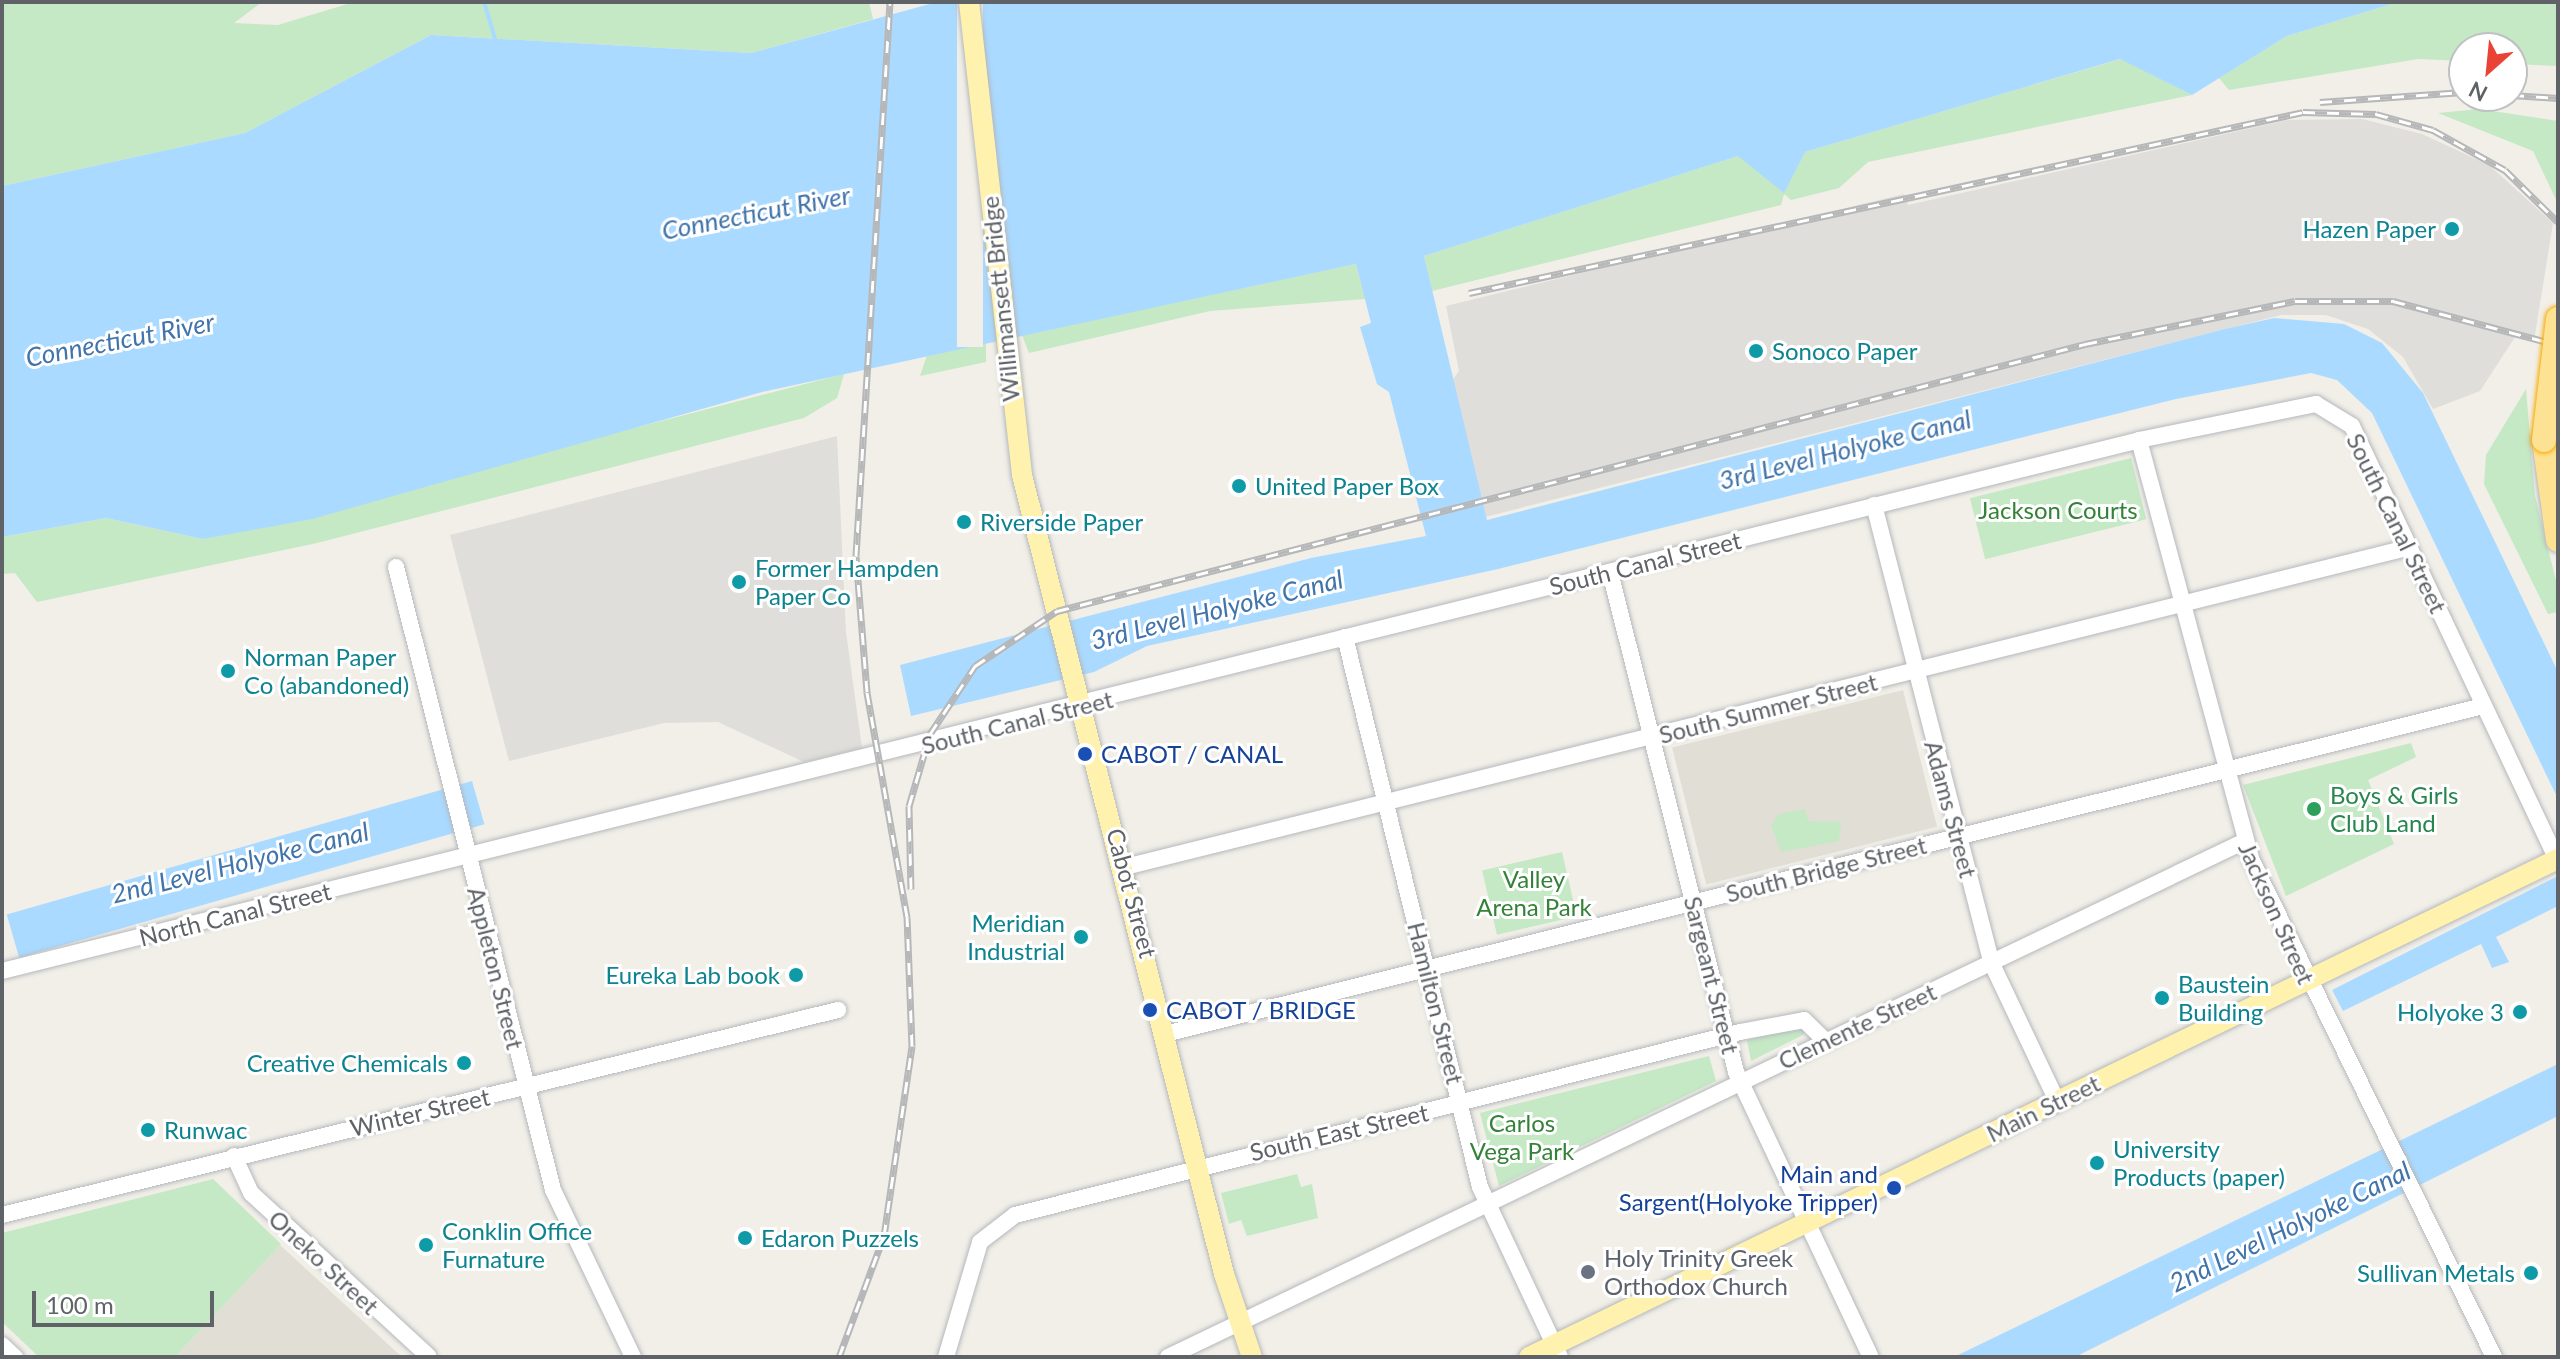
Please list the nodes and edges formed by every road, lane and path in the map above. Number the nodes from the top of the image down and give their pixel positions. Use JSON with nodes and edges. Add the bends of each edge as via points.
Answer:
{"nodes":[{"id":1,"x":969,"y":2,"type":"edge"},
{"id":2,"x":2558,"y":319,"type":"edge"},
{"id":3,"x":1014,"y":429,"type":"joint"},
{"id":4,"x":2139,"y":440,"type":"junction"},
{"id":5,"x":1874,"y":505,"type":"junction"},
{"id":6,"x":2558,"y":540,"type":"edge"},
{"id":7,"x":2410,"y":547,"type":"junction"},
{"id":8,"x":396,"y":567,"type":"dead end"},
{"id":9,"x":1610,"y":572,"type":"junction"},
{"id":10,"x":2182,"y":601,"type":"junction"},
{"id":11,"x":1345,"y":637,"type":"junction"},
{"id":12,"x":1915,"y":672,"type":"junction"},
{"id":13,"x":1079,"y":699,"type":"junction"},
{"id":14,"x":2483,"y":706,"type":"junction"},
{"id":15,"x":1652,"y":737,"type":"junction"},
{"id":16,"x":2224,"y":769,"type":"junction"},
{"id":17,"x":1387,"y":804,"type":"junction"},
{"id":18,"x":1958,"y":836,"type":"junction"},
{"id":19,"x":2245,"y":841,"type":"junction"},
{"id":20,"x":467,"y":850,"type":"junction"},
{"id":21,"x":2558,"y":858,"type":"edge"},
{"id":22,"x":1125,"y":867,"type":"junction"},
{"id":23,"x":1693,"y":902,"type":"junction"},
{"id":24,"x":1991,"y":962,"type":"junction"},
{"id":25,"x":1428,"y":970,"type":"junction"},
{"id":26,"x":2,"y":971,"type":"edge"},
{"id":27,"x":2307,"y":980,"type":"junction"},
{"id":28,"x":838,"y":1010,"type":"dead end"},
{"id":29,"x":1169,"y":1033,"type":"junction"},
{"id":30,"x":1727,"y":1036,"type":"junction"},
{"id":31,"x":1824,"y":1039,"type":"junction"},
{"id":32,"x":1740,"y":1082,"type":"junction"},
{"id":33,"x":525,"y":1087,"type":"junction"},
{"id":34,"x":2057,"y":1101,"type":"junction"},
{"id":35,"x":1461,"y":1103,"type":"junction"},
{"id":36,"x":234,"y":1156,"type":"junction"},
{"id":37,"x":1199,"y":1166,"type":"junction"},
{"id":38,"x":1487,"y":1204,"type":"junction"},
{"id":39,"x":2,"y":1215,"type":"edge"},
{"id":40,"x":1806,"y":1224,"type":"junction"},
{"id":41,"x":1238,"y":1322,"type":"junction"},
{"id":42,"x":2,"y":1345,"type":"edge"},
{"id":43,"x":1557,"y":1351,"type":"edge"},
{"id":44,"x":428,"y":1356,"type":"edge"},
{"id":45,"x":15,"y":1357,"type":"edge"},
{"id":46,"x":633,"y":1357,"type":"edge"},
{"id":47,"x":946,"y":1357,"type":"edge"},
{"id":48,"x":1168,"y":1357,"type":"edge"},
{"id":49,"x":1252,"y":1357,"type":"edge"},
{"id":50,"x":1529,"y":1357,"type":"edge"},
{"id":51,"x":1871,"y":1357,"type":"edge"},
{"id":52,"x":2494,"y":1357,"type":"edge"}],
"edges":[{"from":1,"to":3,"type":"main road","name":"Willimansett Bridge"},
{"from":2,"to":6,"type":"highway","bridge":true,"via":[[2544,440]]},
{"from":3,"to":13,"type":"main road","name":"Cabot Street"},
{"from":4,"to":5,"type":"street","name":"South Canal Street"},
{"from":4,"to":7,"type":"street","name":"South Canal Street","via":[[2316,404],[2352,426]]},
{"from":4,"to":10,"type":"street","name":"Jackson Street"},
{"from":5,"to":9,"type":"street","name":"South Canal Street"},
{"from":5,"to":12,"type":"street","name":"Adams Street"},
{"from":7,"to":10,"type":"street","name":"South Summer Street"},
{"from":7,"to":14,"type":"street","name":"South Canal Street"},
{"from":8,"to":20,"type":"street","name":"Appleton Street"},
{"from":9,"to":11,"type":"street","name":"South Canal Street"},
{"from":9,"to":15,"type":"street","name":"Sargeant Street"},
{"from":10,"to":12,"type":"street","name":"South Summer Street"},
{"from":10,"to":16,"type":"street","name":"Jackson Street"},
{"from":11,"to":13,"type":"street","name":"South Canal Street"},
{"from":11,"to":17,"type":"street","name":"Hamilton Street"},
{"from":12,"to":15,"type":"street","name":"South Summer Street"},
{"from":12,"to":18,"type":"street","name":"Adams Street"},
{"from":13,"to":20,"type":"street","name":"South Canal Street"},
{"from":13,"to":22,"type":"main road","name":"Cabot Street"},
{"from":14,"to":16,"type":"street","name":"South Bridge Street"},
{"from":14,"to":21,"type":"street","name":"South Canal Street"},
{"from":15,"to":17,"type":"street","name":"South Summer Street"},
{"from":15,"to":23,"type":"street","name":"Sargeant Street"},
{"from":16,"to":18,"type":"street","name":"South Bridge Street"},
{"from":16,"to":19,"type":"street","name":"Jackson Street"},
{"from":17,"to":22,"type":"street","name":"South Summer Street"},
{"from":17,"to":25,"type":"street","name":"Hamilton Street"},
{"from":18,"to":23,"type":"street","name":"South Bridge Street"},
{"from":18,"to":24,"type":"street","name":"Adams Street"},
{"from":19,"to":24,"type":"street","name":"Clemente Street"},
{"from":19,"to":27,"type":"street","name":"Jackson Street"},
{"from":20,"to":26,"type":"street","name":"North Canal Street"},
{"from":20,"to":33,"type":"street","name":"Appleton Street"},
{"from":21,"to":27,"type":"main road","name":"Main Street"},
{"from":22,"to":29,"type":"main road","name":"Cabot Street"},
{"from":23,"to":25,"type":"street","name":"South Bridge Street"},
{"from":23,"to":30,"type":"street","name":"Sargeant Street"},
{"from":24,"to":31,"type":"street","name":"Clemente Street"},
{"from":24,"to":34,"type":"street","name":"Adams Street"},
{"from":25,"to":29,"type":"street","name":"South Bridge Street"},
{"from":25,"to":35,"type":"street","name":"Hamilton Street"},
{"from":27,"to":34,"type":"main road","name":"Main Street"},
{"from":27,"to":52,"type":"street","name":"Jackson Street"},
{"from":28,"to":33,"type":"street","name":"Winter Street"},
{"from":29,"to":37,"type":"main road","name":"Cabot Street"},
{"from":30,"to":31,"type":"street","name":"South East Street","via":[[1804,1020]]},
{"from":30,"to":32,"type":"street","name":"Sargeant Street"},
{"from":30,"to":35,"type":"street","name":"South East Street"},
{"from":31,"to":32,"type":"street","name":"Clemente Street"},
{"from":32,"to":38,"type":"street","name":"Clemente Street"},
{"from":32,"to":40,"type":"street","name":"Sargeant Street"},
{"from":33,"to":36,"type":"street","name":"Winter Street"},
{"from":33,"to":46,"type":"street","name":"Appleton Street","via":[[553,1190]]},
{"from":34,"to":40,"type":"main road","name":"Main Street"},
{"from":35,"to":37,"type":"street","name":"South East Street"},
{"from":35,"to":38,"type":"street","name":"Hamilton Street"},
{"from":36,"to":39,"type":"street","name":"Winter Street"},
{"from":36,"to":44,"type":"street","name":"Oneko Street","via":[[251,1193]]},
{"from":37,"to":41,"type":"main road","name":"Cabot Street"},
{"from":37,"to":47,"type":"street","name":"South East Street","via":[[1015,1215],[991,1229],[974,1257]]},
{"from":38,"to":41,"type":"street","name":"Clemente Street"},
{"from":38,"to":43,"type":"street","name":"Hamilton Street"},
{"from":40,"to":43,"type":"main road","name":"Main Street"},
{"from":40,"to":51,"type":"street","name":"Sargeant Street"},
{"from":41,"to":48,"type":"street","name":"Clemente Street"},
{"from":41,"to":49,"type":"main road","name":"Cabot Street"},
{"from":42,"to":45,"type":"street"},
{"from":43,"to":50,"type":"main road","name":"Main Street"}]}
